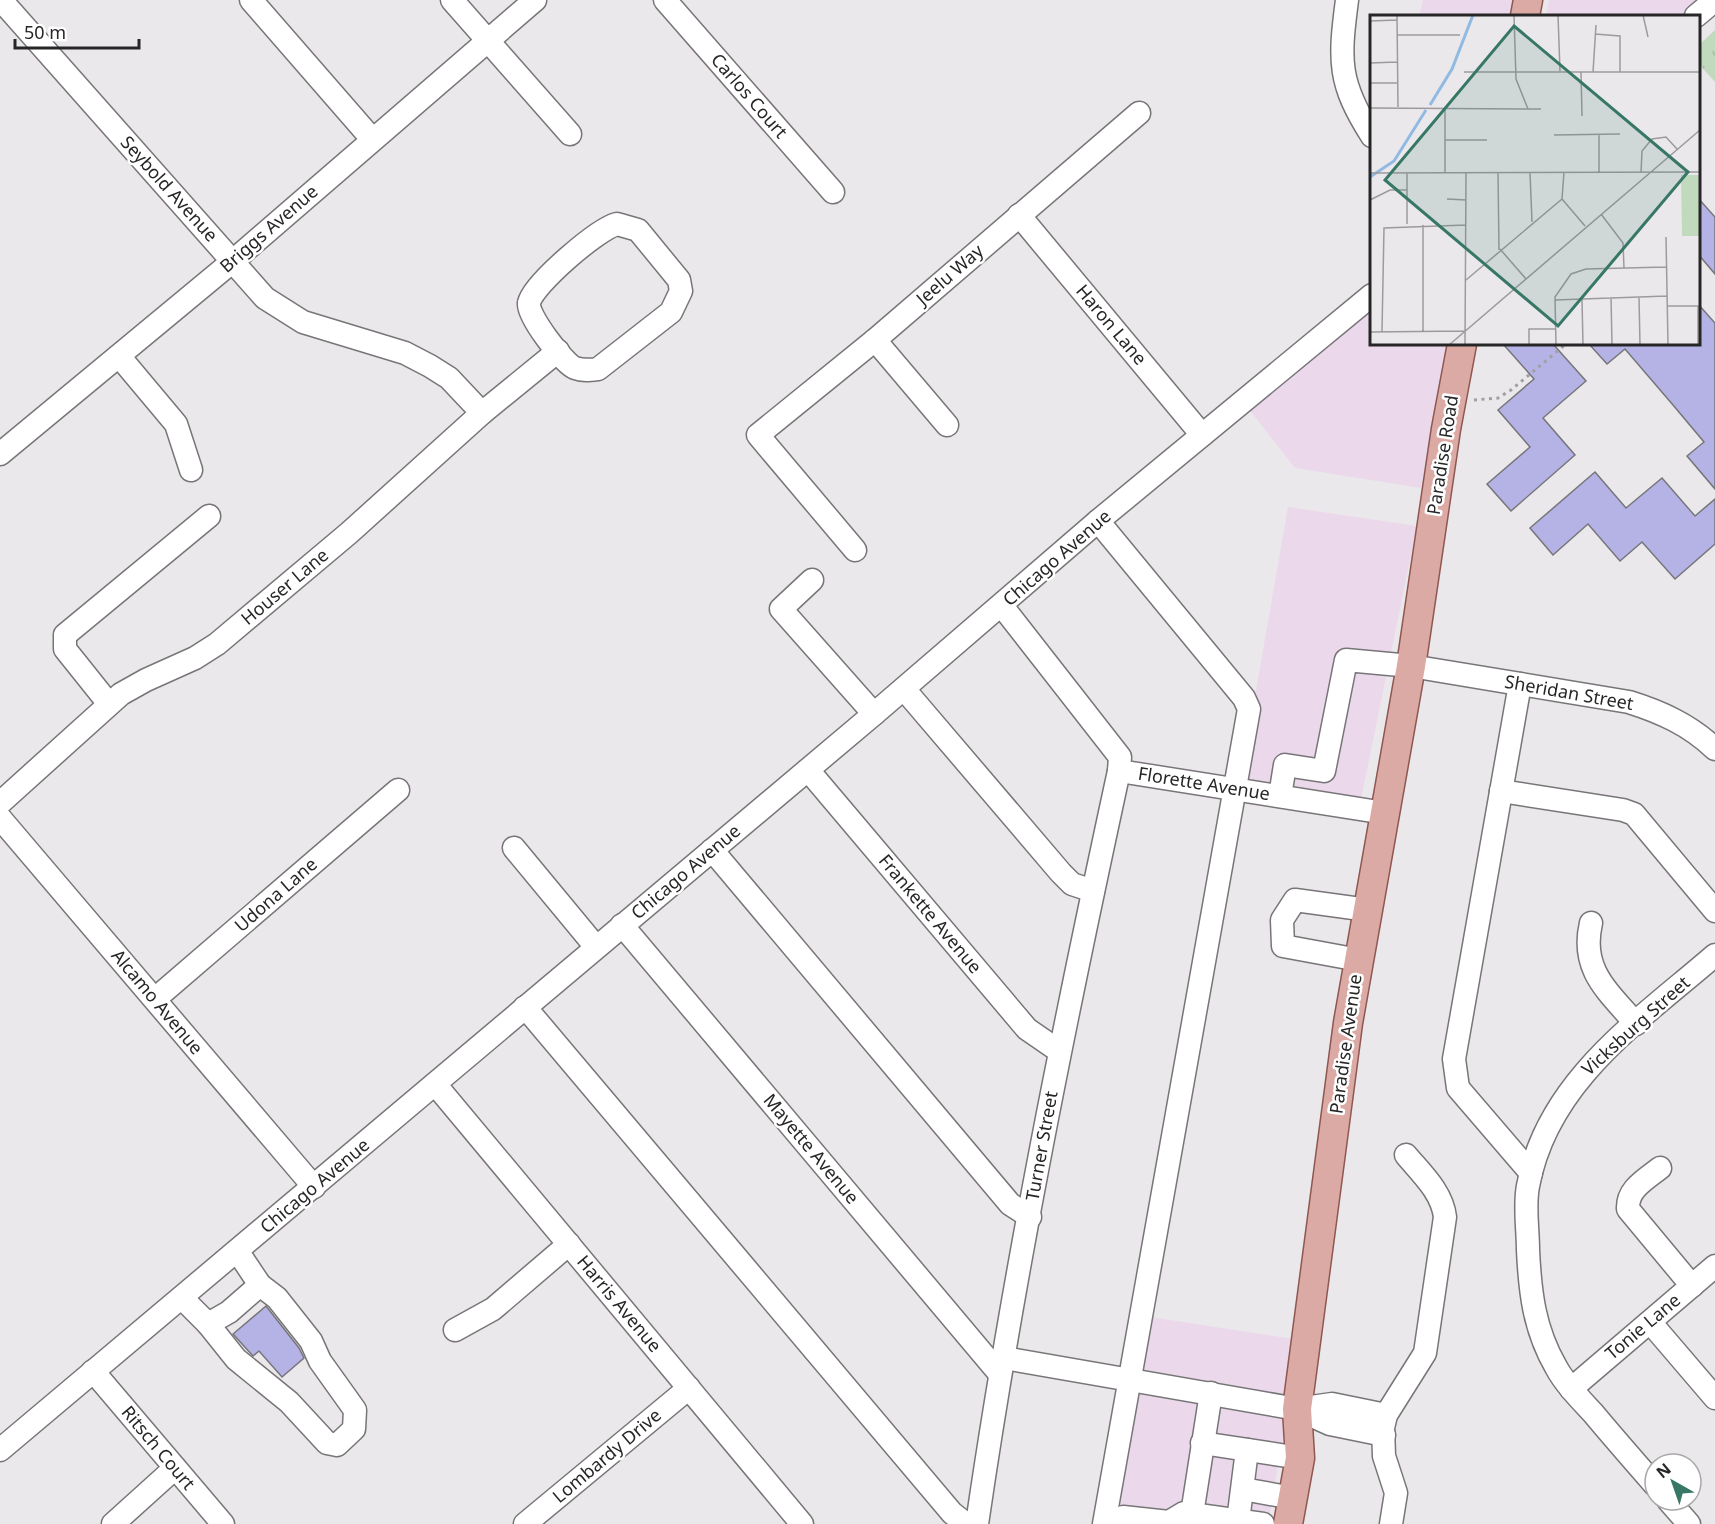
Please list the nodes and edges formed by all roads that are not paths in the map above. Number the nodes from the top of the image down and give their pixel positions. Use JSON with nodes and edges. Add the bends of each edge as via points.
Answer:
{"nodes":[{"id":1,"x":1,"y":0,"type":"edge"},
{"id":2,"x":251,"y":0,"type":"edge"},
{"id":3,"x":452,"y":0,"type":"edge"},
{"id":4,"x":536,"y":0,"type":"edge"},
{"id":5,"x":665,"y":0,"type":"edge"},
{"id":6,"x":1347,"y":0,"type":"edge"},
{"id":7,"x":1528,"y":0,"type":"edge"},
{"id":8,"x":1715,"y":0,"type":"edge"},
{"id":9,"x":1525,"y":15,"type":"edge"},
{"id":10,"x":1697,"y":15,"type":"edge"},
{"id":11,"x":487,"y":39,"type":"junction"},
{"id":12,"x":1139,"y":113,"type":"dead end"},
{"id":13,"x":570,"y":134,"type":"dead end"},
{"id":14,"x":1370,"y":134,"type":"edge"},
{"id":15,"x":372,"y":139,"type":"junction"},
{"id":16,"x":833,"y":192,"type":"dead end"},
{"id":17,"x":1019,"y":215,"type":"junction"},
{"id":18,"x":233,"y":261,"type":"junction"},
{"id":19,"x":1370,"y":296,"type":"edge"},
{"id":20,"x":875,"y":340,"type":"junction"},
{"id":21,"x":1462,"y":345,"type":"edge"},
{"id":22,"x":558,"y":351,"type":"junction"},
{"id":23,"x":119,"y":356,"type":"junction"},
{"id":24,"x":482,"y":413,"type":"junction"},
{"id":25,"x":947,"y":425,"type":"dead end"},
{"id":26,"x":1202,"y":435,"type":"junction"},
{"id":27,"x":0,"y":454,"type":"edge"},
{"id":28,"x":191,"y":470,"type":"dead end"},
{"id":29,"x":209,"y":516,"type":"dead end"},
{"id":30,"x":1098,"y":522,"type":"junction"},
{"id":31,"x":855,"y":550,"type":"dead end"},
{"id":32,"x":1425,"y":566,"type":"joint"},
{"id":33,"x":812,"y":580,"type":"dead end"},
{"id":34,"x":1002,"y":606,"type":"junction"},
{"id":35,"x":1411,"y":666,"type":"junction"},
{"id":36,"x":1520,"y":684,"type":"junction"},
{"id":37,"x":904,"y":689,"type":"junction"},
{"id":38,"x":110,"y":704,"type":"junction"},
{"id":39,"x":874,"y":714,"type":"junction"},
{"id":40,"x":1715,"y":749,"type":"edge"},
{"id":41,"x":808,"y":770,"type":"junction"},
{"id":42,"x":1119,"y":771,"type":"junction"},
{"id":43,"x":1236,"y":789,"type":"junction"},
{"id":44,"x":398,"y":790,"type":"dead end"},
{"id":45,"x":1501,"y":791,"type":"junction"},
{"id":46,"x":1280,"y":796,"type":"junction"},
{"id":47,"x":0,"y":802,"type":"edge"},
{"id":48,"x":1385,"y":813,"type":"junction"},
{"id":49,"x":0,"y":818,"type":"edge"},
{"id":50,"x":514,"y":848,"type":"dead end"},
{"id":51,"x":712,"y":850,"type":"junction"},
{"id":52,"x":1093,"y":891,"type":"junction"},
{"id":53,"x":1368,"y":910,"type":"junction"},
{"id":54,"x":1715,"y":911,"type":"edge"},
{"id":55,"x":1591,"y":923,"type":"dead end"},
{"id":56,"x":622,"y":925,"type":"junction"},
{"id":57,"x":596,"y":947,"type":"junction"},
{"id":58,"x":1715,"y":955,"type":"edge"},
{"id":59,"x":1359,"y":960,"type":"junction"},
{"id":60,"x":155,"y":999,"type":"junction"},
{"id":61,"x":525,"y":1007,"type":"junction"},
{"id":62,"x":1636,"y":1024,"type":"junction"},
{"id":63,"x":1059,"y":1051,"type":"junction"},
{"id":64,"x":435,"y":1084,"type":"junction"},
{"id":65,"x":1406,"y":1155,"type":"dead end"},
{"id":66,"x":1660,"y":1168,"type":"dead end"},
{"id":67,"x":1531,"y":1173,"type":"junction"},
{"id":68,"x":314,"y":1187,"type":"junction"},
{"id":69,"x":1030,"y":1216,"type":"junction"},
{"id":70,"x":569,"y":1244,"type":"junction"},
{"id":71,"x":237,"y":1252,"type":"junction"},
{"id":72,"x":1715,"y":1266,"type":"edge"},
{"id":73,"x":260,"y":1285,"type":"junction"},
{"id":74,"x":1692,"y":1286,"type":"junction"},
{"id":75,"x":182,"y":1298,"type":"junction"},
{"id":76,"x":1650,"y":1322,"type":"junction"},
{"id":77,"x":208,"y":1324,"type":"junction"},
{"id":78,"x":455,"y":1330,"type":"dead end"},
{"id":79,"x":1002,"y":1365,"type":"junction"},
{"id":80,"x":93,"y":1371,"type":"junction"},
{"id":81,"x":1130,"y":1379,"type":"junction"},
{"id":82,"x":689,"y":1388,"type":"junction"},
{"id":83,"x":1571,"y":1389,"type":"junction"},
{"id":84,"x":1210,"y":1392,"type":"junction"},
{"id":85,"x":1715,"y":1398,"type":"edge"},
{"id":86,"x":1297,"y":1409,"type":"junction"},
{"id":87,"x":1385,"y":1425,"type":"junction"},
{"id":88,"x":1202,"y":1443,"type":"junction"},
{"id":89,"x":0,"y":1450,"type":"edge"},
{"id":90,"x":1247,"y":1450,"type":"junction"},
{"id":91,"x":1300,"y":1458,"type":"junction"},
{"id":92,"x":175,"y":1468,"type":"junction"},
{"id":93,"x":1643,"y":1471,"type":"edge"},
{"id":94,"x":1243,"y":1489,"type":"junction"},
{"id":95,"x":1291,"y":1511,"type":"edge"},
{"id":96,"x":1678,"y":1512,"type":"edge"},
{"id":97,"x":1192,"y":1514,"type":"junction"},
{"id":98,"x":1238,"y":1521,"type":"junction"},
{"id":99,"x":1116,"y":1522,"type":"edge"},
{"id":100,"x":798,"y":1523,"type":"edge"},
{"id":101,"x":113,"y":1524,"type":"edge"},
{"id":102,"x":223,"y":1524,"type":"edge"},
{"id":103,"x":525,"y":1524,"type":"edge"},
{"id":104,"x":966,"y":1524,"type":"edge"},
{"id":105,"x":977,"y":1524,"type":"edge"},
{"id":106,"x":1263,"y":1524,"type":"edge"},
{"id":107,"x":1392,"y":1524,"type":"edge"},
{"id":108,"x":1689,"y":1524,"type":"edge"}],
"edges":[{"from":1,"to":18,"type":"street","name":"Seybold Avenue"},
{"from":2,"to":15,"type":"street"},
{"from":3,"to":11,"type":"street"},
{"from":4,"to":11,"type":"street","name":"Briggs Avenue"},
{"from":5,"to":16,"type":"street","name":"Carlos Court"},
{"from":6,"to":14,"type":"street","via":[[1342,75],[1349,98]]},
{"from":7,"to":9,"type":"main road"},
{"from":8,"to":10,"type":"street"},
{"from":11,"to":13,"type":"street"},
{"from":11,"to":15,"type":"street","name":"Briggs Avenue"},
{"from":12,"to":17,"type":"street","name":"Jeelu Way"},
{"from":15,"to":18,"type":"street","name":"Briggs Avenue"},
{"from":17,"to":20,"type":"street","name":"Jeelu Way"},
{"from":17,"to":26,"type":"street","name":"Haron Lane"},
{"from":18,"to":23,"type":"street","name":"Briggs Avenue"},
{"from":18,"to":24,"type":"street","name":"Seybold Avenue","via":[[266,298],[303,322],[422,361],[449,378]]},
{"from":19,"to":26,"type":"street","name":"Chicago Avenue"},
{"from":20,"to":25,"type":"street"},
{"from":20,"to":31,"type":"street","name":"Jeelu Way","via":[[758,435]]},
{"from":21,"to":32,"type":"main road","name":"Paradise Road"},
{"from":22,"to":22,"type":"street","via":[[528,308],[535,289],[610,226],[627,225],[638,230],[679,280],[677,303],[671,312],[598,369],[574,368]]},
{"from":22,"to":24,"type":"street","name":"Houser Lane"},
{"from":23,"to":27,"type":"street","name":"Briggs Avenue"},
{"from":23,"to":28,"type":"street","via":[[176,424]]},
{"from":24,"to":38,"type":"street","name":"Houser Lane","via":[[349,533],[217,644],[146,680]]},
{"from":26,"to":30,"type":"street","name":"Chicago Avenue"},
{"from":29,"to":38,"type":"street","via":[[65,635],[65,649]]},
{"from":30,"to":34,"type":"street","name":"Chicago Avenue"},
{"from":30,"to":43,"type":"street","via":[[1244,698],[1249,709]]},
{"from":32,"to":35,"type":"main road","name":"Paradise Avenue"},
{"from":33,"to":39,"type":"street","via":[[781,609]]},
{"from":34,"to":37,"type":"street","name":"Chicago Avenue"},
{"from":34,"to":42,"type":"street","name":"Florette Avenue","via":[[1109,740],[1120,757]]},
{"from":35,"to":36,"type":"street","name":"Sheridan Street"},
{"from":35,"to":46,"type":"street","name":"Sheridan Street","via":[[1346,660],[1324,771],[1285,765]]},
{"from":35,"to":48,"type":"main road","name":"Paradise Avenue"},
{"from":36,"to":40,"type":"street","name":"Sheridan Street","via":[[1656,710],[1685,725]]},
{"from":36,"to":45,"type":"street"},
{"from":37,"to":39,"type":"street","name":"Chicago Avenue"},
{"from":37,"to":52,"type":"street","via":[[1061,873],[1072,884]]},
{"from":38,"to":47,"type":"street","name":"Houser Lane"},
{"from":39,"to":41,"type":"street","name":"Chicago Avenue"},
{"from":41,"to":51,"type":"street","name":"Chicago Avenue"},
{"from":41,"to":63,"type":"street","name":"Frankette Avenue","via":[[1027,1029]]},
{"from":42,"to":43,"type":"street","name":"Florette Avenue"},
{"from":42,"to":52,"type":"street","name":"Turner Street"},
{"from":43,"to":46,"type":"street","name":"Florette Avenue"},
{"from":43,"to":81,"type":"street"},
{"from":44,"to":60,"type":"street","name":"Udona Lane"},
{"from":45,"to":54,"type":"street","via":[[1634,814]]},
{"from":45,"to":67,"type":"street","via":[[1454,1073],[1458,1088]]},
{"from":46,"to":48,"type":"street","name":"Florette Avenue"},
{"from":48,"to":53,"type":"main road","name":"Paradise Avenue"},
{"from":49,"to":60,"type":"street","name":"Alcamo Avenue"},
{"from":50,"to":57,"type":"street"},
{"from":51,"to":56,"type":"street","name":"Chicago Avenue"},
{"from":51,"to":69,"type":"street","via":[[1010,1204]]},
{"from":52,"to":63,"type":"street","name":"Turner Street"},
{"from":53,"to":59,"type":"main road","name":"Paradise Avenue"},
{"from":53,"to":59,"type":"street","via":[[1295,900],[1282,920],[1283,946]]},
{"from":55,"to":62,"type":"street","via":[[1588,953],[1592,969]]},
{"from":56,"to":57,"type":"street","name":"Chicago Avenue"},
{"from":56,"to":79,"type":"street","name":"Mayette Avenue"},
{"from":57,"to":61,"type":"street","name":"Chicago Avenue"},
{"from":58,"to":62,"type":"street","name":"Vicksburg Street"},
{"from":59,"to":86,"type":"main road","name":"Paradise Avenue"},
{"from":60,"to":68,"type":"street","name":"Alcamo Avenue"},
{"from":61,"to":64,"type":"street","name":"Chicago Avenue"},
{"from":61,"to":104,"type":"street","via":[[952,1513]]},
{"from":62,"to":67,"type":"street","name":"Vicksburg Street","via":[[1575,1082],[1546,1130]]},
{"from":63,"to":69,"type":"street","name":"Turner Street"},
{"from":64,"to":68,"type":"street","name":"Chicago Avenue"},
{"from":64,"to":70,"type":"street","name":"Harris Avenue"},
{"from":65,"to":87,"type":"street","via":[[1436,1191],[1444,1217],[1425,1353]]},
{"from":66,"to":74,"type":"street","via":[[1634,1190],[1628,1198],[1628,1209]]},
{"from":67,"to":83,"type":"street","name":"Vicksburg Street","via":[[1527,1210],[1529,1290],[1535,1319],[1557,1369]]},
{"from":68,"to":71,"type":"street","name":"Chicago Avenue"},
{"from":69,"to":79,"type":"street","name":"Turner Street"},
{"from":70,"to":78,"type":"street","via":[[493,1309]]},
{"from":70,"to":82,"type":"street","name":"Harris Avenue"},
{"from":71,"to":73,"type":"street"},
{"from":71,"to":75,"type":"street","name":"Chicago Avenue"},
{"from":72,"to":74,"type":"street","name":"Tonie Lane"},
{"from":73,"to":77,"type":"street"},
{"from":73,"to":77,"type":"street","via":[[277,1298],[311,1341],[320,1361],[355,1410],[354,1429],[337,1445],[327,1443],[289,1402],[236,1359]]},
{"from":74,"to":76,"type":"street","name":"Tonie Lane"},
{"from":75,"to":77,"type":"street"},
{"from":75,"to":80,"type":"street","name":"Chicago Avenue"},
{"from":76,"to":83,"type":"street","name":"Tonie Lane"},
{"from":76,"to":85,"type":"street"},
{"from":79,"to":81,"type":"street"},
{"from":79,"to":105,"type":"street","name":"Turner Street"},
{"from":80,"to":89,"type":"street","name":"Chicago Avenue"},
{"from":80,"to":92,"type":"street","name":"Ritsch Court"},
{"from":81,"to":84,"type":"street"},
{"from":81,"to":99,"type":"street"},
{"from":82,"to":100,"type":"street","name":"Harris Avenue"},
{"from":82,"to":103,"type":"street","name":"Lombardy Drive"},
{"from":83,"to":93,"type":"street","name":"Vicksburg Street"},
{"from":84,"to":86,"type":"street"},
{"from":84,"to":88,"type":"street"},
{"from":86,"to":87,"type":"street","via":[[1332,1404]]},
{"from":86,"to":91,"type":"main road","name":"Paradise Avenue"},
{"from":87,"to":107,"type":"street","via":[[1384,1456],[1396,1493]]},
{"from":88,"to":90,"type":"street"},
{"from":88,"to":97,"type":"street"},
{"from":90,"to":91,"type":"street"},
{"from":90,"to":94,"type":"street"},
{"from":91,"to":95,"type":"main road","name":"Paradise Avenue"},
{"from":92,"to":101,"type":"street"},
{"from":92,"to":102,"type":"street","name":"Ritsch Court"},
{"from":94,"to":95,"type":"street"},
{"from":94,"to":98,"type":"street"},
{"from":96,"to":108,"type":"street"},
{"from":97,"to":98,"type":"street"},
{"from":97,"to":99,"type":"street","via":[[1184,1513],[1169,1522]]},
{"from":98,"to":106,"type":"street"}]}
